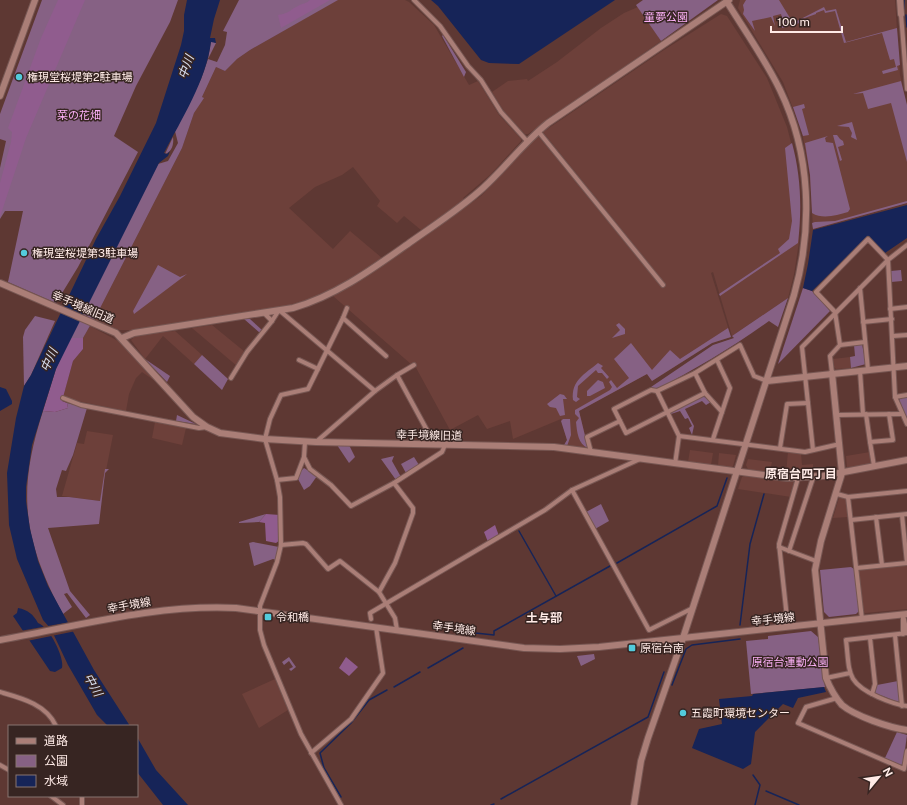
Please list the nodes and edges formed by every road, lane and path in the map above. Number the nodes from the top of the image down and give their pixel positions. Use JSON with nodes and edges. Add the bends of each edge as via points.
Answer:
{"nodes":[{"id":1,"x":35,"y":0,"type":"edge"},
{"id":2,"x":414,"y":0,"type":"edge"},
{"id":3,"x":900,"y":0,"type":"edge"},
{"id":4,"x":728,"y":1,"type":"edge"},
{"id":5,"x":901,"y":14,"type":"joint"},
{"id":6,"x":907,"y":90,"type":"edge"},
{"id":7,"x":0,"y":96,"type":"edge"},
{"id":8,"x":538,"y":131,"type":"junction"},
{"id":9,"x":527,"y":141,"type":"junction"},
{"id":10,"x":907,"y":245,"type":"edge"},
{"id":11,"x":888,"y":260,"type":"junction"},
{"id":12,"x":0,"y":283,"type":"edge"},
{"id":13,"x":663,"y":285,"type":"dead end"},
{"id":14,"x":860,"y":288,"type":"junction"},
{"id":15,"x":907,"y":307,"type":"edge"},
{"id":16,"x":347,"y":308,"type":"dead end"},
{"id":17,"x":890,"y":309,"type":"junction"},
{"id":18,"x":279,"y":310,"type":"junction"},
{"id":19,"x":835,"y":312,"type":"junction"},
{"id":20,"x":264,"y":313,"type":"junction"},
{"id":21,"x":343,"y":318,"type":"junction"},
{"id":22,"x":892,"y":320,"type":"junction"},
{"id":23,"x":272,"y":321,"type":"junction"},
{"id":24,"x":863,"y":322,"type":"junction"},
{"id":25,"x":907,"y":334,"type":"edge"},
{"id":26,"x":893,"y":336,"type":"junction"},
{"id":27,"x":122,"y":338,"type":"junction"},
{"id":28,"x":865,"y":342,"type":"junction"},
{"id":29,"x":840,"y":345,"type":"junction"},
{"id":30,"x":327,"y":349,"type":"junction"},
{"id":31,"x":386,"y":356,"type":"dead end"},
{"id":32,"x":299,"y":360,"type":"dead end"},
{"id":33,"x":717,"y":360,"type":"junction"},
{"id":34,"x":414,"y":365,"type":"dead end"},
{"id":35,"x":907,"y":366,"type":"edge"},
{"id":36,"x":894,"y":367,"type":"junction"},
{"id":37,"x":318,"y":369,"type":"junction"},
{"id":38,"x":868,"y":370,"type":"junction"},
{"id":39,"x":860,"y":371,"type":"junction"},
{"id":40,"x":695,"y":373,"type":"junction"},
{"id":41,"x":832,"y":373,"type":"junction"},
{"id":42,"x":397,"y":375,"type":"junction"},
{"id":43,"x":805,"y":376,"type":"junction"},
{"id":44,"x":231,"y":378,"type":"dead end"},
{"id":45,"x":767,"y":381,"type":"junction"},
{"id":46,"x":375,"y":391,"type":"junction"},
{"id":47,"x":657,"y":391,"type":"junction"},
{"id":48,"x":705,"y":394,"type":"junction"},
{"id":49,"x":907,"y":395,"type":"edge"},
{"id":50,"x":896,"y":397,"type":"junction"},
{"id":51,"x":62,"y":398,"type":"dead end"},
{"id":52,"x":808,"y":403,"type":"junction"},
{"id":53,"x":667,"y":412,"type":"junction"},
{"id":54,"x":722,"y":412,"type":"junction"},
{"id":55,"x":865,"y":414,"type":"junction"},
{"id":56,"x":889,"y":414,"type":"junction"},
{"id":57,"x":902,"y":414,"type":"junction"},
{"id":58,"x":837,"y":415,"type":"junction"},
{"id":59,"x":620,"y":421,"type":"junction"},
{"id":60,"x":907,"y":424,"type":"edge"},
{"id":61,"x":207,"y":428,"type":"junction"},
{"id":62,"x":679,"y":436,"type":"junction"},
{"id":63,"x":265,"y":439,"type":"junction"},
{"id":64,"x":713,"y":440,"type":"junction"},
{"id":65,"x":305,"y":442,"type":"junction"},
{"id":66,"x":316,"y":442,"type":"junction"},
{"id":67,"x":870,"y":442,"type":"junction"},
{"id":68,"x":745,"y":444,"type":"junction"},
{"id":69,"x":840,"y":444,"type":"junction"},
{"id":70,"x":435,"y":445,"type":"junction"},
{"id":71,"x":445,"y":445,"type":"junction"},
{"id":72,"x":780,"y":448,"type":"junction"},
{"id":73,"x":813,"y":450,"type":"junction"},
{"id":74,"x":590,"y":452,"type":"junction"},
{"id":75,"x":304,"y":457,"type":"junction"},
{"id":76,"x":640,"y":459,"type":"junction"},
{"id":77,"x":907,"y":460,"type":"edge"},
{"id":78,"x":675,"y":464,"type":"junction"},
{"id":79,"x":874,"y":466,"type":"junction"},
{"id":80,"x":737,"y":472,"type":"junction"},
{"id":81,"x":842,"y":473,"type":"junction"},
{"id":82,"x":798,"y":478,"type":"junction"},
{"id":83,"x":813,"y":478,"type":"junction"},
{"id":84,"x":277,"y":480,"type":"junction"},
{"id":85,"x":394,"y":483,"type":"junction"},
{"id":86,"x":572,"y":490,"type":"junction"},
{"id":87,"x":907,"y":491,"type":"edge"},
{"id":88,"x":837,"y":494,"type":"junction"},
{"id":89,"x":848,"y":497,"type":"junction"},
{"id":90,"x":907,"y":514,"type":"edge"},
{"id":91,"x":902,"y":515,"type":"junction"},
{"id":92,"x":876,"y":517,"type":"junction"},
{"id":93,"x":851,"y":520,"type":"junction"},
{"id":94,"x":281,"y":545,"type":"junction"},
{"id":95,"x":779,"y":547,"type":"junction"},
{"id":96,"x":789,"y":551,"type":"junction"},
{"id":97,"x":816,"y":561,"type":"junction"},
{"id":98,"x":907,"y":563,"type":"edge"},
{"id":99,"x":882,"y":565,"type":"junction"},
{"id":100,"x":857,"y":568,"type":"junction"},
{"id":101,"x":379,"y":592,"type":"junction"},
{"id":102,"x":387,"y":604,"type":"junction"},
{"id":103,"x":693,"y":608,"type":"junction"},
{"id":104,"x":259,"y":611,"type":"junction"},
{"id":105,"x":905,"y":614,"type":"edge"},
{"id":106,"x":371,"y":619,"type":"dead end"},
{"id":107,"x":862,"y":619,"type":"junction"},
{"id":108,"x":821,"y":624,"type":"junction"},
{"id":109,"x":376,"y":627,"type":"junction"},
{"id":110,"x":788,"y":627,"type":"junction"},
{"id":111,"x":397,"y":630,"type":"junction"},
{"id":112,"x":906,"y":634,"type":"edge"},
{"id":113,"x":895,"y":635,"type":"junction"},
{"id":114,"x":683,"y":638,"type":"junction"},
{"id":115,"x":870,"y":638,"type":"junction"},
{"id":116,"x":0,"y":640,"type":"edge"},
{"id":117,"x":850,"y":673,"type":"junction"},
{"id":118,"x":826,"y":678,"type":"junction"},
{"id":119,"x":0,"y":692,"type":"edge"},
{"id":120,"x":872,"y":694,"type":"junction"},
{"id":121,"x":837,"y":698,"type":"junction"},
{"id":122,"x":905,"y":706,"type":"edge"},
{"id":123,"x":55,"y":725,"type":"edge"},
{"id":124,"x":907,"y":730,"type":"edge"},
{"id":125,"x":907,"y":751,"type":"edge"},
{"id":126,"x":311,"y":753,"type":"junction"},
{"id":127,"x":906,"y":769,"type":"edge"},
{"id":128,"x":51,"y":797,"type":"edge"},
{"id":129,"x":63,"y":805,"type":"edge"},
{"id":130,"x":341,"y":805,"type":"edge"},
{"id":131,"x":634,"y":805,"type":"edge"}],
"edges":[{"from":1,"to":7,"type":"street"},
{"from":2,"to":9,"type":"street","via":[[440,26],[481,80],[504,117]]},
{"from":3,"to":5,"type":"street"},
{"from":4,"to":8,"type":"street"},
{"from":4,"to":45,"type":"street","via":[[784,101],[799,144],[806,185],[806,234],[802,267]]},
{"from":5,"to":6,"type":"street"},
{"from":8,"to":9,"type":"street"},
{"from":8,"to":13,"type":"street"},
{"from":9,"to":18,"type":"street","via":[[467,201],[381,263],[330,294],[306,304]]},
{"from":10,"to":11,"type":"street"},
{"from":11,"to":14,"type":"street"},
{"from":11,"to":17,"type":"street"},
{"from":11,"to":19,"type":"street","via":[[868,239],[816,292]]},
{"from":12,"to":27,"type":"street","name":"幸手境線旧道","via":[[86,319]]},
{"from":14,"to":19,"type":"street"},
{"from":14,"to":24,"type":"street"},
{"from":15,"to":17,"type":"street"},
{"from":16,"to":21,"type":"street"},
{"from":17,"to":22,"type":"street"},
{"from":18,"to":20,"type":"street"},
{"from":18,"to":23,"type":"street"},
{"from":18,"to":30,"type":"street"},
{"from":19,"to":29,"type":"street"},
{"from":19,"to":43,"type":"street","via":[[802,347]]},
{"from":20,"to":23,"type":"street"},
{"from":20,"to":27,"type":"street","via":[[134,333]]},
{"from":21,"to":30,"type":"street"},
{"from":21,"to":31,"type":"street"},
{"from":22,"to":24,"type":"street"},
{"from":22,"to":26,"type":"street"},
{"from":23,"to":44,"type":"street","via":[[247,352]]},
{"from":24,"to":28,"type":"street"},
{"from":25,"to":26,"type":"street"},
{"from":26,"to":36,"type":"street"},
{"from":27,"to":61,"type":"street","name":"幸手境線旧道","via":[[193,417]]},
{"from":28,"to":29,"type":"street"},
{"from":28,"to":38,"type":"street"},
{"from":29,"to":41,"type":"street","via":[[830,356]]},
{"from":30,"to":37,"type":"street"},
{"from":30,"to":46,"type":"street"},
{"from":32,"to":37,"type":"street"},
{"from":33,"to":40,"type":"street"},
{"from":33,"to":45,"type":"street","via":[[740,345],[754,376]]},
{"from":33,"to":54,"type":"street","via":[[730,388]]},
{"from":34,"to":42,"type":"street"},
{"from":35,"to":36,"type":"street"},
{"from":36,"to":38,"type":"street"},
{"from":36,"to":50,"type":"street"},
{"from":37,"to":63,"type":"street","via":[[308,389],[281,395],[270,419]]},
{"from":38,"to":39,"type":"street"},
{"from":39,"to":41,"type":"street"},
{"from":39,"to":55,"type":"street"},
{"from":40,"to":47,"type":"street"},
{"from":40,"to":48,"type":"street"},
{"from":41,"to":43,"type":"street"},
{"from":41,"to":58,"type":"street"},
{"from":42,"to":46,"type":"street"},
{"from":42,"to":70,"type":"street"},
{"from":43,"to":45,"type":"street"},
{"from":43,"to":52,"type":"street"},
{"from":45,"to":68,"type":"street"},
{"from":46,"to":66,"type":"street"},
{"from":47,"to":53,"type":"street"},
{"from":47,"to":59,"type":"street","via":[[651,390],[614,409]]},
{"from":48,"to":53,"type":"street"},
{"from":48,"to":54,"type":"street"},
{"from":49,"to":50,"type":"street"},
{"from":50,"to":57,"type":"street"},
{"from":51,"to":61,"type":"street","via":[[81,405]]},
{"from":52,"to":72,"type":"street","via":[[787,404]]},
{"from":52,"to":73,"type":"street"},
{"from":53,"to":59,"type":"street","via":[[626,433]]},
{"from":53,"to":62,"type":"street"},
{"from":54,"to":64,"type":"street"},
{"from":55,"to":56,"type":"street"},
{"from":55,"to":58,"type":"street"},
{"from":55,"to":67,"type":"street"},
{"from":56,"to":57,"type":"street"},
{"from":56,"to":67,"type":"street","via":[[893,440]]},
{"from":57,"to":60,"type":"street"},
{"from":58,"to":69,"type":"street"},
{"from":59,"to":74,"type":"street","via":[[587,437]]},
{"from":61,"to":63,"type":"street","name":"幸手境線旧道","via":[[220,433]]},
{"from":62,"to":64,"type":"street"},
{"from":62,"to":78,"type":"street"},
{"from":63,"to":65,"type":"street","name":"幸手境線旧道"},
{"from":63,"to":84,"type":"street"},
{"from":64,"to":68,"type":"street"},
{"from":65,"to":66,"type":"street","name":"幸手境線旧道"},
{"from":65,"to":75,"type":"street"},
{"from":66,"to":70,"type":"street","name":"幸手境線旧道"},
{"from":67,"to":79,"type":"street"},
{"from":68,"to":72,"type":"street"},
{"from":68,"to":80,"type":"street"},
{"from":69,"to":73,"type":"street"},
{"from":69,"to":81,"type":"street"},
{"from":70,"to":71,"type":"street","name":"幸手境線旧道"},
{"from":71,"to":74,"type":"street","name":"幸手境線旧道","via":[[554,447]]},
{"from":71,"to":85,"type":"street","via":[[442,452]]},
{"from":72,"to":73,"type":"street","via":[[805,452]]},
{"from":74,"to":76,"type":"street","name":"幸手境線旧道"},
{"from":75,"to":84,"type":"street","via":[[296,478]]},
{"from":75,"to":85,"type":"street","via":[[310,469],[352,506]]},
{"from":76,"to":78,"type":"street","name":"幸手境線旧道"},
{"from":76,"to":86,"type":"street"},
{"from":77,"to":79,"type":"street","name":"幸手境線旧道"},
{"from":78,"to":80,"type":"street","name":"幸手境線旧道"},
{"from":79,"to":81,"type":"street","name":"幸手境線旧道"},
{"from":80,"to":82,"type":"street","name":"幸手境線旧道"},
{"from":80,"to":103,"type":"street"},
{"from":81,"to":83,"type":"street","name":"幸手境線旧道"},
{"from":81,"to":88,"type":"street"},
{"from":82,"to":83,"type":"street","name":"幸手境線旧道"},
{"from":82,"to":95,"type":"street"},
{"from":83,"to":96,"type":"street"},
{"from":84,"to":94,"type":"street"},
{"from":85,"to":101,"type":"street","via":[[413,508],[413,513],[394,563]]},
{"from":86,"to":102,"type":"street","via":[[505,535]]},
{"from":86,"to":103,"type":"street","via":[[649,630]]},
{"from":87,"to":89,"type":"street"},
{"from":88,"to":89,"type":"street"},
{"from":88,"to":97,"type":"street"},
{"from":89,"to":93,"type":"street"},
{"from":90,"to":91,"type":"street"},
{"from":91,"to":92,"type":"street"},
{"from":91,"to":98,"type":"street"},
{"from":92,"to":93,"type":"street"},
{"from":92,"to":99,"type":"street"},
{"from":93,"to":100,"type":"street"},
{"from":94,"to":101,"type":"street","via":[[306,544],[328,569],[340,561]]},
{"from":94,"to":104,"type":"street"},
{"from":95,"to":96,"type":"street"},
{"from":95,"to":110,"type":"street"},
{"from":96,"to":97,"type":"street"},
{"from":97,"to":108,"type":"street"},
{"from":98,"to":99,"type":"street"},
{"from":99,"to":100,"type":"street"},
{"from":100,"to":107,"type":"street"},
{"from":101,"to":102,"type":"street"},
{"from":102,"to":106,"type":"street","via":[[370,613]]},
{"from":102,"to":111,"type":"street","via":[[397,623]]},
{"from":103,"to":114,"type":"street"},
{"from":104,"to":109,"type":"street","name":"幸手境線"},
{"from":104,"to":116,"type":"street","name":"幸手境線","via":[[218,607],[171,609]]},
{"from":104,"to":126,"type":"street","via":[[264,645]]},
{"from":105,"to":107,"type":"street","name":"幸手境線"},
{"from":105,"to":112,"type":"street"},
{"from":107,"to":108,"type":"street","name":"幸手境線"},
{"from":108,"to":110,"type":"street","name":"幸手境線"},
{"from":108,"to":118,"type":"street"},
{"from":109,"to":111,"type":"street","name":"幸手境線"},
{"from":109,"to":126,"type":"street","via":[[383,673],[351,719]]},
{"from":110,"to":114,"type":"street","name":"幸手境線"},
{"from":111,"to":114,"type":"street","name":"幸手境線","via":[[512,646],[560,649]]},
{"from":112,"to":113,"type":"street"},
{"from":113,"to":115,"type":"street"},
{"from":113,"to":122,"type":"street"},
{"from":114,"to":131,"type":"street","via":[[641,761]]},
{"from":115,"to":117,"type":"street","via":[[846,640]]},
{"from":115,"to":120,"type":"street","via":[[876,684]]},
{"from":117,"to":118,"type":"street"},
{"from":117,"to":120,"type":"street","via":[[855,684]]},
{"from":118,"to":121,"type":"street"},
{"from":119,"to":123,"type":"street","via":[[40,707],[47,712]]},
{"from":120,"to":122,"type":"street"},
{"from":121,"to":124,"type":"street","via":[[843,706],[855,713]]},
{"from":121,"to":127,"type":"street","via":[[806,707],[798,723]]},
{"from":125,"to":127,"type":"street"},
{"from":126,"to":130,"type":"street"},
{"from":128,"to":129,"type":"street"}]}
